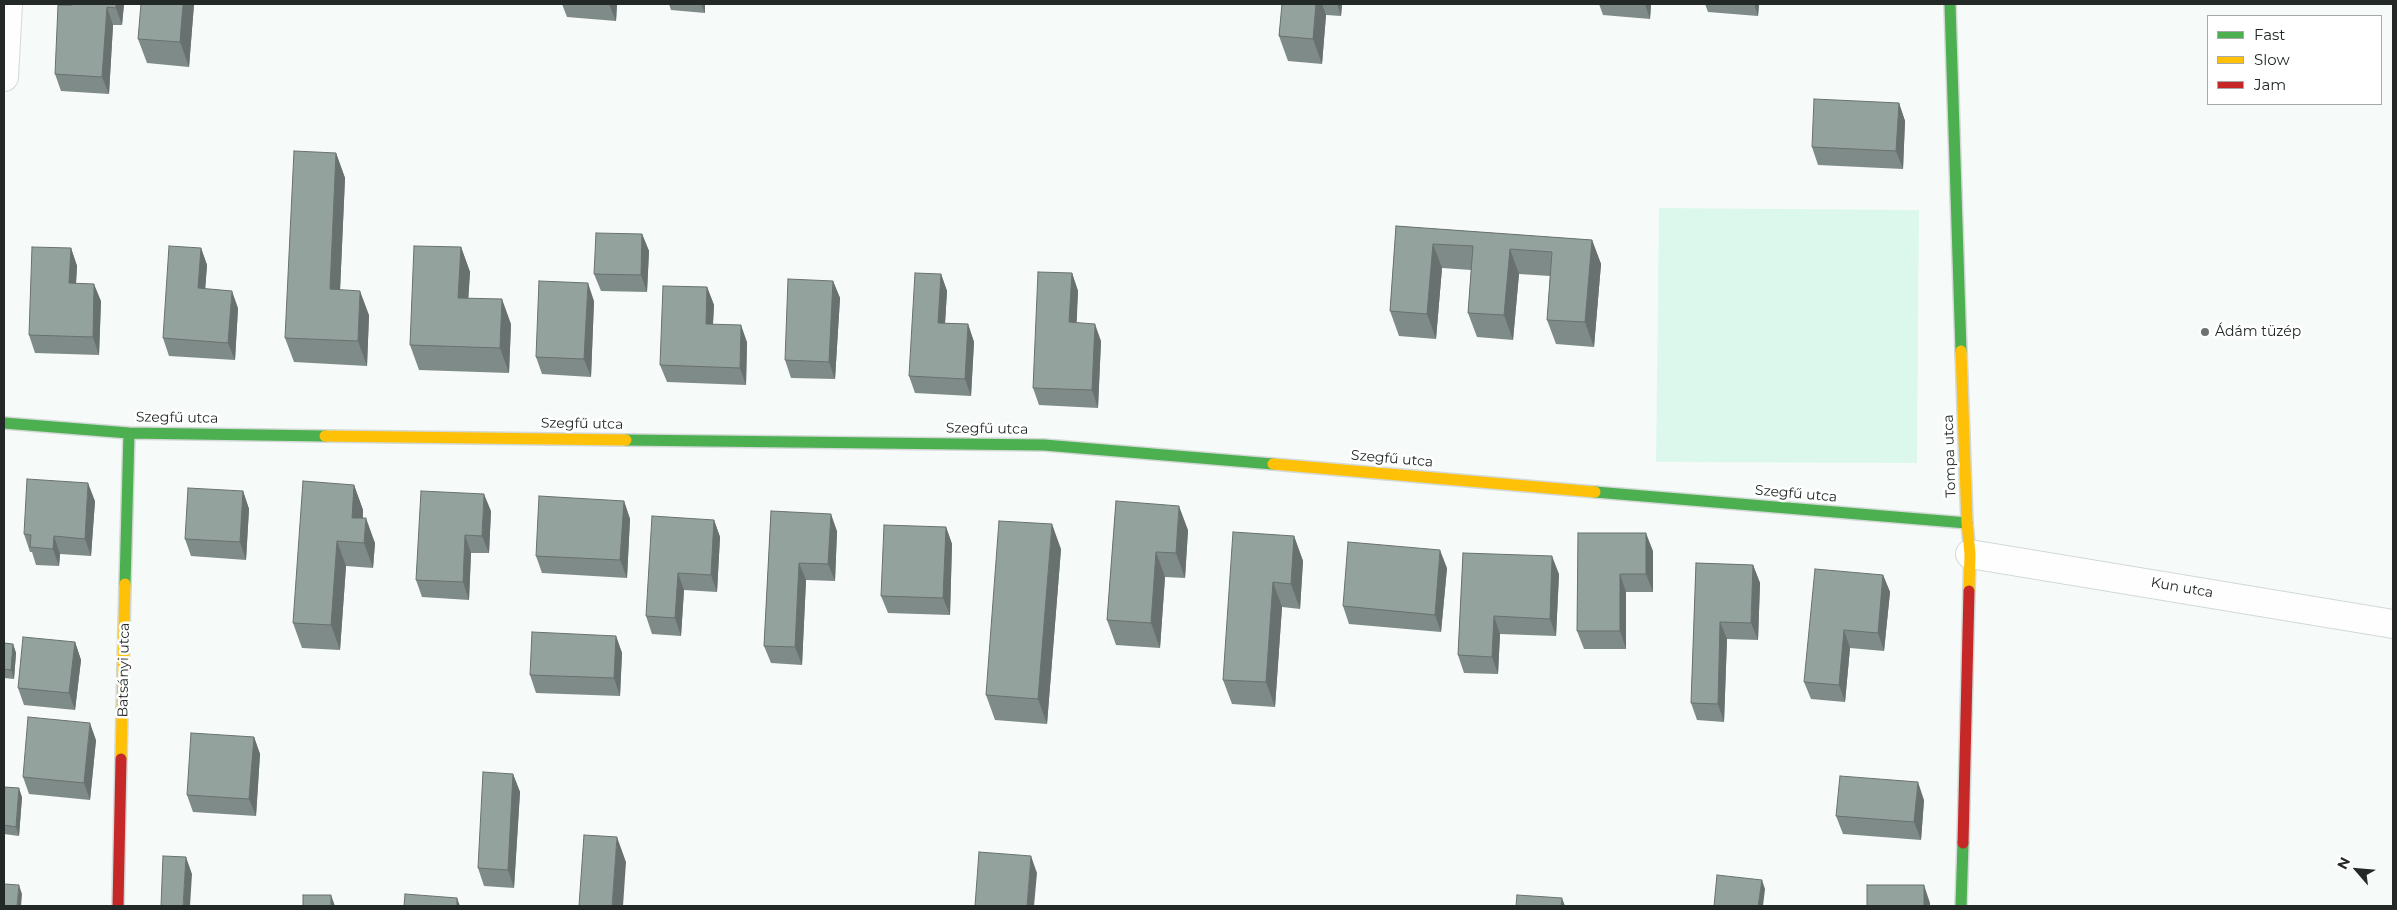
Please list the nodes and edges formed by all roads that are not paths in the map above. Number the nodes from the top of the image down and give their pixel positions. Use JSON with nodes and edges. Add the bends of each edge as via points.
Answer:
{"nodes":[{"id":1,"x":8,"y":4,"type":"edge"},
{"id":2,"x":1950,"y":4,"type":"edge"},
{"id":3,"x":4,"y":77,"type":"edge"},
{"id":4,"x":4,"y":423,"type":"edge"},
{"id":5,"x":129,"y":433,"type":"junction"},
{"id":6,"x":1968,"y":523,"type":"junction"},
{"id":7,"x":1970,"y":554,"type":"junction"},
{"id":8,"x":2393,"y":624,"type":"edge"},
{"id":9,"x":118,"y":906,"type":"edge"},
{"id":10,"x":1961,"y":906,"type":"edge"}],
"edges":[{"from":1,"to":3,"type":"street"},
{"from":2,"to":6,"type":"street","name":"Tompa utca"},
{"from":4,"to":5,"type":"street","name":"Szegfű utca"},
{"from":5,"to":6,"type":"street","name":"Szegfű utca","via":[[1044,444]]},
{"from":5,"to":9,"type":"street","name":"Batsányi utca"},
{"from":6,"to":7,"type":"street","name":"Tompa utca"},
{"from":7,"to":8,"type":"street","name":"Kun utca"},
{"from":7,"to":10,"type":"street","name":"Tompa utca"}]}
